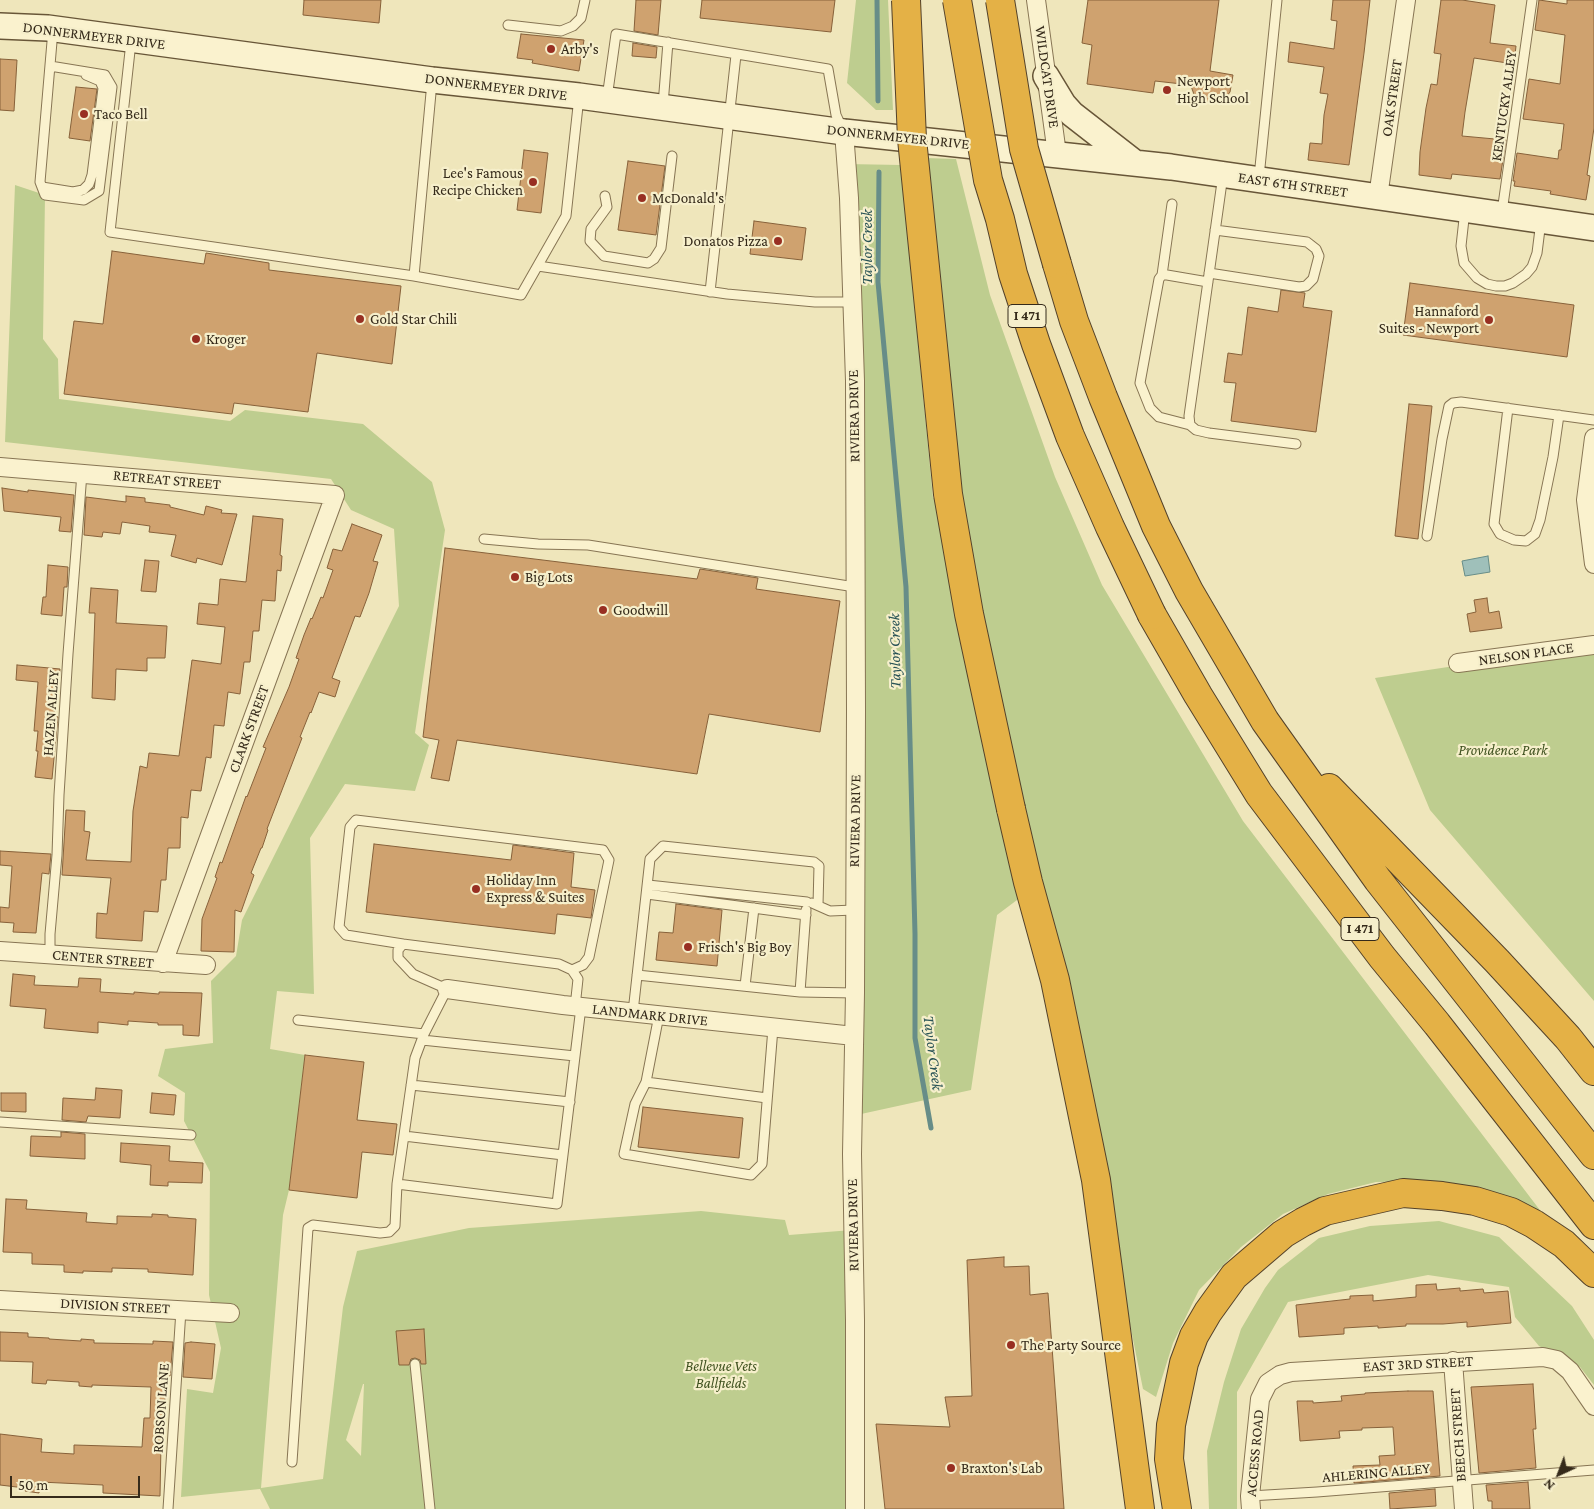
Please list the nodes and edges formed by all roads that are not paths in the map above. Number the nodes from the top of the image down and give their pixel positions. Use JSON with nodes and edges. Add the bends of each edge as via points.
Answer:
{"nodes":[{"id":1,"x":585,"y":0,"type":"edge"},
{"id":2,"x":906,"y":0,"type":"edge"},
{"id":3,"x":957,"y":0,"type":"edge"},
{"id":4,"x":1000,"y":0,"type":"edge"},
{"id":5,"x":1036,"y":0,"type":"edge"},
{"id":6,"x":1277,"y":0,"type":"edge"},
{"id":7,"x":1406,"y":0,"type":"edge"},
{"id":8,"x":1532,"y":0,"type":"edge"},
{"id":9,"x":4,"y":21,"type":"edge"},
{"id":10,"x":508,"y":25,"type":"dead end"},
{"id":11,"x":53,"y":29,"type":"junction"},
{"id":12,"x":132,"y":39,"type":"junction"},
{"id":13,"x":668,"y":42,"type":"junction"},
{"id":14,"x":736,"y":55,"type":"junction"},
{"id":15,"x":50,"y":66,"type":"junction"},
{"id":16,"x":1046,"y":76,"type":"junction"},
{"id":17,"x":432,"y":80,"type":"junction"},
{"id":18,"x":579,"y":96,"type":"junction"},
{"id":19,"x":606,"y":100,"type":"junction"},
{"id":20,"x":662,"y":108,"type":"junction"},
{"id":21,"x":730,"y":117,"type":"junction"},
{"id":22,"x":844,"y":132,"type":"junction"},
{"id":23,"x":992,"y":147,"type":"joint"},
{"id":24,"x":1057,"y":154,"type":"junction"},
{"id":25,"x":672,"y":156,"type":"dead end"},
{"id":26,"x":1134,"y":163,"type":"junction"},
{"id":27,"x":1223,"y":175,"type":"junction"},
{"id":28,"x":1258,"y":180,"type":"junction"},
{"id":29,"x":605,"y":196,"type":"dead end"},
{"id":30,"x":1378,"y":197,"type":"junction"},
{"id":31,"x":1172,"y":204,"type":"dead end"},
{"id":32,"x":1465,"y":210,"type":"junction"},
{"id":33,"x":1502,"y":215,"type":"junction"},
{"id":34,"x":1541,"y":221,"type":"junction"},
{"id":35,"x":1594,"y":228,"type":"edge"},
{"id":36,"x":1215,"y":230,"type":"junction"},
{"id":37,"x":538,"y":266,"type":"junction"},
{"id":38,"x":1162,"y":275,"type":"junction"},
{"id":39,"x":414,"y":276,"type":"junction"},
{"id":40,"x":1209,"y":278,"type":"junction"},
{"id":41,"x":710,"y":292,"type":"junction"},
{"id":42,"x":852,"y":302,"type":"junction"},
{"id":43,"x":1508,"y":408,"type":"junction"},
{"id":44,"x":1559,"y":416,"type":"junction"},
{"id":45,"x":1594,"y":420,"type":"edge"},
{"id":46,"x":1190,"y":425,"type":"junction"},
{"id":47,"x":1594,"y":438,"type":"edge"},
{"id":48,"x":1296,"y":444,"type":"dead end"},
{"id":49,"x":0,"y":467,"type":"edge"},
{"id":50,"x":82,"y":473,"type":"junction"},
{"id":51,"x":335,"y":495,"type":"joint"},
{"id":52,"x":1591,"y":507,"type":"edge"},
{"id":53,"x":1427,"y":536,"type":"dead end"},
{"id":54,"x":484,"y":539,"type":"dead end"},
{"id":55,"x":1594,"y":564,"type":"edge"},
{"id":56,"x":855,"y":587,"type":"junction"},
{"id":57,"x":1594,"y":645,"type":"edge"},
{"id":58,"x":1458,"y":663,"type":"dead end"},
{"id":59,"x":1265,"y":721,"type":"junction"},
{"id":60,"x":647,"y":890,"type":"junction"},
{"id":61,"x":807,"y":902,"type":"junction"},
{"id":62,"x":818,"y":905,"type":"junction"},
{"id":63,"x":754,"y":908,"type":"junction"},
{"id":64,"x":854,"y":910,"type":"junction"},
{"id":65,"x":806,"y":915,"type":"junction"},
{"id":66,"x":403,"y":944,"type":"junction"},
{"id":67,"x":0,"y":951,"type":"edge"},
{"id":68,"x":50,"y":954,"type":"junction"},
{"id":69,"x":163,"y":964,"type":"junction"},
{"id":70,"x":206,"y":966,"type":"dead end"},
{"id":71,"x":572,"y":970,"type":"junction"},
{"id":72,"x":637,"y":975,"type":"junction"},
{"id":73,"x":746,"y":986,"type":"junction"},
{"id":74,"x":447,"y":989,"type":"junction"},
{"id":75,"x":800,"y":992,"type":"junction"},
{"id":76,"x":855,"y":993,"type":"junction"},
{"id":77,"x":578,"y":1007,"type":"junction"},
{"id":78,"x":634,"y":1012,"type":"junction"},
{"id":79,"x":659,"y":1015,"type":"junction"},
{"id":80,"x":298,"y":1020,"type":"dead end"},
{"id":81,"x":773,"y":1028,"type":"junction"},
{"id":82,"x":854,"y":1036,"type":"junction"},
{"id":83,"x":423,"y":1037,"type":"junction"},
{"id":84,"x":575,"y":1056,"type":"junction"},
{"id":85,"x":1594,"y":1071,"type":"edge"},
{"id":86,"x":646,"y":1082,"type":"junction"},
{"id":87,"x":411,"y":1084,"type":"junction"},
{"id":88,"x":767,"y":1098,"type":"junction"},
{"id":89,"x":570,"y":1102,"type":"junction"},
{"id":90,"x":0,"y":1122,"type":"edge"},
{"id":91,"x":191,"y":1135,"type":"dead end"},
{"id":92,"x":404,"y":1136,"type":"junction"},
{"id":93,"x":563,"y":1155,"type":"junction"},
{"id":94,"x":1594,"y":1156,"type":"edge"},
{"id":95,"x":397,"y":1184,"type":"junction"},
{"id":96,"x":1594,"y":1225,"type":"edge"},
{"id":97,"x":1594,"y":1273,"type":"edge"},
{"id":98,"x":0,"y":1300,"type":"edge"},
{"id":99,"x":181,"y":1310,"type":"junction"},
{"id":100,"x":230,"y":1313,"type":"dead end"},
{"id":101,"x":1453,"y":1361,"type":"junction"},
{"id":102,"x":415,"y":1364,"type":"dead end"},
{"id":103,"x":1280,"y":1376,"type":"joint"},
{"id":104,"x":1594,"y":1406,"type":"edge"},
{"id":105,"x":292,"y":1462,"type":"dead end"},
{"id":106,"x":1594,"y":1470,"type":"edge"},
{"id":107,"x":1462,"y":1480,"type":"junction"},
{"id":108,"x":1250,"y":1502,"type":"edge"},
{"id":109,"x":168,"y":1509,"type":"edge"},
{"id":110,"x":430,"y":1509,"type":"edge"},
{"id":111,"x":855,"y":1509,"type":"edge"},
{"id":112,"x":1140,"y":1509,"type":"edge"},
{"id":113,"x":1177,"y":1509,"type":"edge"},
{"id":114,"x":1464,"y":1509,"type":"edge"}],
"edges":[{"from":1,"to":10,"type":"lane","via":[[581,18],[561,31]]},
{"from":2,"to":112,"type":"highway","bridge":true,"via":[[912,139],[948,494],[969,614],[1011,809],[1055,980],[1096,1180]]},
{"from":3,"to":96,"type":"highway","number":"I 471","bridge":true,"via":[[988,180],[1013,274],[1070,436],[1152,615],[1259,794],[1376,949]]},
{"from":4,"to":59,"type":"highway","number":"I 471","bridge":true,"via":[[1024,149],[1074,321],[1156,526],[1189,591]]},
{"from":5,"to":16,"type":"street","name":"WILDCAT DRIVE"},
{"from":6,"to":28,"type":"lane"},
{"from":7,"to":30,"type":"street","name":"OAK STREET"},
{"from":8,"to":33,"type":"lane","name":"KENTUCKY ALLEY"},
{"from":9,"to":11,"type":"street","name":"DONNERMEYER DRIVE"},
{"from":11,"to":12,"type":"street","name":"DONNERMEYER DRIVE"},
{"from":11,"to":15,"type":"lane"},
{"from":12,"to":17,"type":"street","name":"DONNERMEYER DRIVE"},
{"from":12,"to":39,"type":"lane","via":[[110,232]]},
{"from":13,"to":14,"type":"lane"},
{"from":13,"to":19,"type":"lane","via":[[616,34]]},
{"from":13,"to":20,"type":"lane"},
{"from":14,"to":21,"type":"lane"},
{"from":14,"to":22,"type":"lane","via":[[828,70],[836,115]]},
{"from":15,"to":15,"type":"lane","via":[[40,182],[45,195],[84,200],[99,191],[112,87],[105,75]]},
{"from":16,"to":24,"type":"street","name":"WILDCAT DRIVE"},
{"from":16,"to":26,"type":"street","via":[[1062,104],[1072,114]]},
{"from":17,"to":18,"type":"street","name":"DONNERMEYER DRIVE"},
{"from":17,"to":39,"type":"lane"},
{"from":18,"to":19,"type":"street","name":"DONNERMEYER DRIVE"},
{"from":18,"to":37,"type":"lane","via":[[566,216]]},
{"from":19,"to":20,"type":"street","name":"DONNERMEYER DRIVE"},
{"from":20,"to":21,"type":"street","name":"DONNERMEYER DRIVE"},
{"from":21,"to":22,"type":"street","name":"DONNERMEYER DRIVE"},
{"from":21,"to":41,"type":"lane"},
{"from":22,"to":23,"type":"street","name":"DONNERMEYER DRIVE"},
{"from":22,"to":42,"type":"street","name":"RIVIERA DRIVE"},
{"from":23,"to":24,"type":"street","name":"EAST 6TH STREET"},
{"from":24,"to":26,"type":"street","name":"EAST 6TH STREET"},
{"from":25,"to":29,"type":"lane","via":[[661,248],[648,263],[604,256],[590,241],[591,229],[608,207]]},
{"from":26,"to":27,"type":"street","name":"EAST 6TH STREET"},
{"from":27,"to":28,"type":"street","name":"EAST 6TH STREET"},
{"from":27,"to":36,"type":"lane"},
{"from":28,"to":30,"type":"street","name":"EAST 6TH STREET"},
{"from":30,"to":32,"type":"street","name":"EAST 6TH STREET"},
{"from":31,"to":38,"type":"lane"},
{"from":32,"to":33,"type":"street","name":"EAST 6TH STREET"},
{"from":32,"to":34,"type":"lane","via":[[1461,246],[1464,263],[1477,278],[1496,286],[1513,284],[1532,267]]},
{"from":33,"to":34,"type":"street","name":"EAST 6TH STREET"},
{"from":34,"to":35,"type":"street","name":"EAST 6TH STREET"},
{"from":36,"to":40,"type":"lane"},
{"from":36,"to":40,"type":"lane","via":[[1308,242],[1319,256],[1314,279],[1299,288]]},
{"from":37,"to":39,"type":"lane","via":[[521,295]]},
{"from":37,"to":41,"type":"lane"},
{"from":38,"to":40,"type":"lane"},
{"from":38,"to":46,"type":"lane","via":[[1140,383],[1150,408],[1159,417]]},
{"from":40,"to":46,"type":"lane"},
{"from":41,"to":42,"type":"lane"},
{"from":42,"to":56,"type":"street","name":"RIVIERA DRIVE"},
{"from":43,"to":44,"type":"lane"},
{"from":43,"to":44,"type":"lane","via":[[1494,524],[1500,534],[1514,540],[1526,541],[1535,534]]},
{"from":43,"to":53,"type":"lane","via":[[1461,402],[1449,406]]},
{"from":44,"to":45,"type":"lane"},
{"from":46,"to":48,"type":"lane","via":[[1209,433]]},
{"from":47,"to":52,"type":"street","via":[[1588,484]]},
{"from":49,"to":50,"type":"street","name":"RETREAT STREET"},
{"from":50,"to":51,"type":"street","name":"RETREAT STREET"},
{"from":50,"to":68,"type":"lane","name":"HAZEN ALLEY"},
{"from":51,"to":69,"type":"street","name":"CLARK STREET"},
{"from":52,"to":55,"type":"street"},
{"from":54,"to":56,"type":"lane","via":[[588,545]]},
{"from":56,"to":64,"type":"street","name":"RIVIERA DRIVE"},
{"from":57,"to":58,"type":"street","name":"NELSON PLACE"},
{"from":59,"to":85,"type":"highway","via":[[1497,961]]},
{"from":59,"to":94,"type":"highway","number":"I 471","via":[[1378,880]]},
{"from":60,"to":61,"type":"lane"},
{"from":60,"to":62,"type":"lane","via":[[650,859],[663,846],[814,862],[819,866]]},
{"from":60,"to":63,"type":"lane"},
{"from":60,"to":72,"type":"lane"},
{"from":61,"to":62,"type":"lane"},
{"from":61,"to":65,"type":"lane"},
{"from":62,"to":64,"type":"lane","via":[[830,911]]},
{"from":63,"to":65,"type":"lane"},
{"from":63,"to":73,"type":"lane"},
{"from":64,"to":76,"type":"street","name":"RIVIERA DRIVE"},
{"from":65,"to":75,"type":"lane"},
{"from":66,"to":71,"type":"lane","via":[[559,964]]},
{"from":66,"to":71,"type":"lane","via":[[346,935],[339,927],[350,827],[356,820],[603,850],[609,860],[589,957],[583,965]]},
{"from":66,"to":74,"type":"lane","via":[[398,950],[398,958],[412,974]]},
{"from":67,"to":68,"type":"street","name":"CENTER STREET"},
{"from":68,"to":69,"type":"street","name":"CENTER STREET"},
{"from":69,"to":70,"type":"street","name":"CENTER STREET"},
{"from":71,"to":77,"type":"lane","via":[[578,979]]},
{"from":72,"to":73,"type":"lane"},
{"from":72,"to":78,"type":"lane"},
{"from":73,"to":75,"type":"lane"},
{"from":74,"to":77,"type":"street","name":"LANDMARK DRIVE"},
{"from":74,"to":83,"type":"lane"},
{"from":75,"to":76,"type":"lane"},
{"from":76,"to":82,"type":"street","name":"RIVIERA DRIVE"},
{"from":77,"to":78,"type":"street","name":"LANDMARK DRIVE"},
{"from":77,"to":84,"type":"lane"},
{"from":78,"to":79,"type":"street","name":"LANDMARK DRIVE"},
{"from":79,"to":81,"type":"street","name":"LANDMARK DRIVE"},
{"from":79,"to":86,"type":"lane"},
{"from":80,"to":83,"type":"lane"},
{"from":81,"to":82,"type":"street","name":"LANDMARK DRIVE"},
{"from":81,"to":88,"type":"lane"},
{"from":82,"to":111,"type":"street","name":"RIVIERA DRIVE"},
{"from":83,"to":84,"type":"lane"},
{"from":83,"to":87,"type":"lane","via":[[415,1058]]},
{"from":84,"to":89,"type":"lane"},
{"from":86,"to":88,"type":"lane"},
{"from":86,"to":88,"type":"lane","via":[[634,1104],[624,1154],[751,1175],[762,1164]]},
{"from":87,"to":89,"type":"lane"},
{"from":87,"to":92,"type":"lane"},
{"from":89,"to":93,"type":"lane"},
{"from":90,"to":91,"type":"lane"},
{"from":92,"to":93,"type":"lane"},
{"from":92,"to":95,"type":"lane"},
{"from":93,"to":95,"type":"lane","via":[[557,1204]]},
{"from":95,"to":105,"type":"lane","via":[[395,1226],[389,1232],[313,1225],[308,1228]]},
{"from":97,"to":113,"type":"highway","via":[[1564,1244],[1534,1224],[1511,1212],[1475,1201],[1403,1193],[1325,1211],[1303,1222],[1283,1234],[1234,1276],[1194,1336],[1184,1363],[1170,1425],[1170,1459]]},
{"from":98,"to":99,"type":"street","name":"DIVISION STREET"},
{"from":99,"to":100,"type":"street","name":"DIVISION STREET"},
{"from":99,"to":109,"type":"lane","name":"ROBSON LANE"},
{"from":101,"to":103,"type":"street","name":"EAST 3RD STREET","via":[[1299,1371]]},
{"from":101,"to":104,"type":"street","name":"EAST 3RD STREET","via":[[1543,1357],[1557,1360],[1570,1371]]},
{"from":101,"to":107,"type":"street","name":"BEECH STREET"},
{"from":102,"to":110,"type":"lane"},
{"from":103,"to":108,"type":"street","name":"ACCESS ROAD","via":[[1268,1383],[1260,1399]]},
{"from":106,"to":107,"type":"lane","name":"AHLERING ALLEY"},
{"from":107,"to":108,"type":"lane","name":"AHLERING ALLEY"},
{"from":107,"to":114,"type":"street","name":"BEECH STREET"}]}
